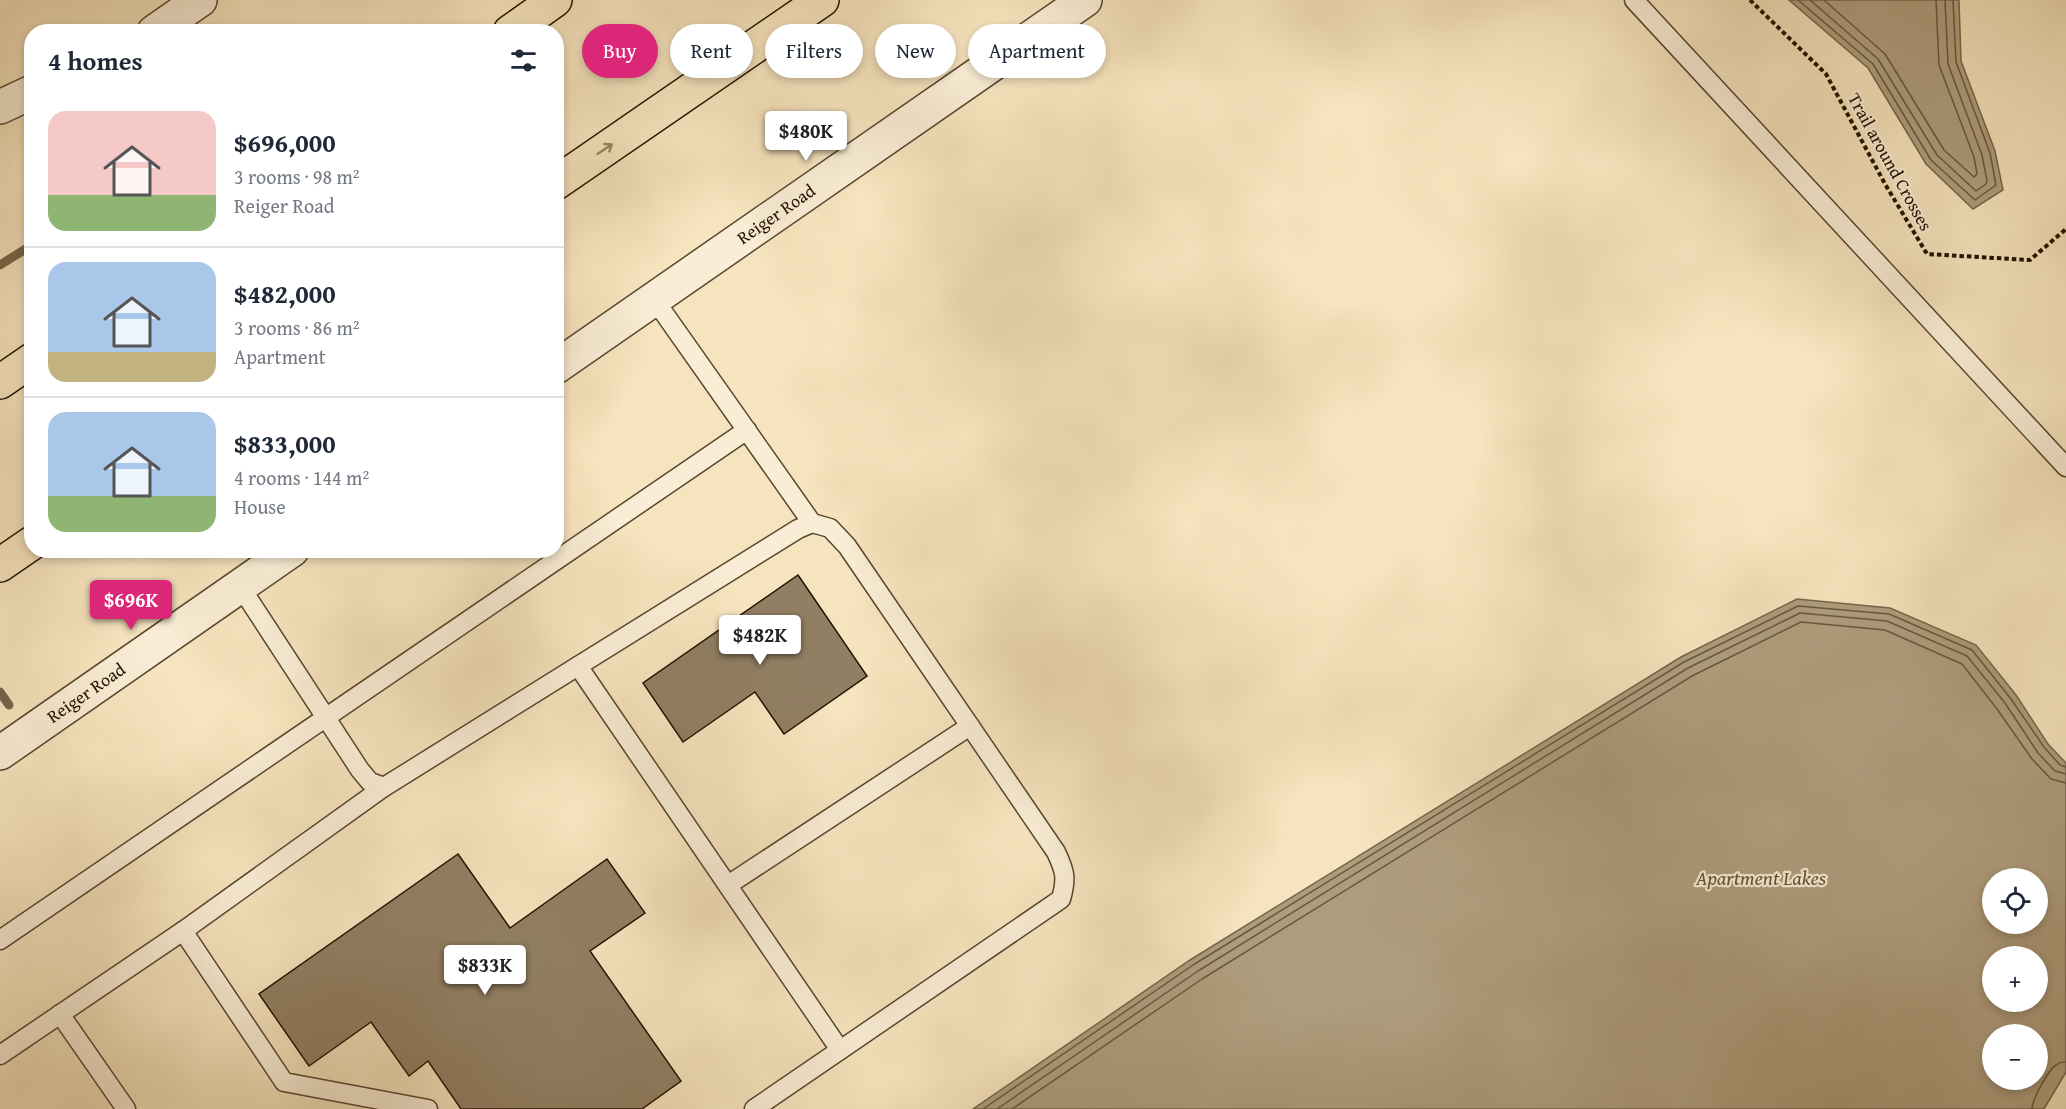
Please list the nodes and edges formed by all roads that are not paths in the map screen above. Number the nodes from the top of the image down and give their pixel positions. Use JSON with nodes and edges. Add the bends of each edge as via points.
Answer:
{"nodes":[{"id":1,"x":200,"y":0,"type":"edge"},
{"id":2,"x":555,"y":0,"type":"edge"},
{"id":3,"x":822,"y":0,"type":"edge"},
{"id":4,"x":1085,"y":0,"type":"edge"},
{"id":5,"x":1634,"y":0,"type":"edge"},
{"id":6,"x":166,"y":24,"type":"edge"},
{"id":7,"x":521,"y":24,"type":"edge"},
{"id":8,"x":24,"y":96,"type":"edge"},
{"id":9,"x":0,"y":107,"type":"edge"},
{"id":10,"x":564,"y":177,"type":"edge"},
{"id":11,"x":654,"y":299,"type":"junction"},
{"id":12,"x":564,"y":361,"type":"edge"},
{"id":13,"x":24,"y":366,"type":"edge"},
{"id":14,"x":0,"y":382,"type":"edge"},
{"id":15,"x":747,"y":430,"type":"junction"},
{"id":16,"x":2066,"y":467,"type":"edge"},
{"id":17,"x":812,"y":523,"type":"junction"},
{"id":18,"x":24,"y":548,"type":"edge"},
{"id":19,"x":564,"y":555,"type":"edge"},
{"id":20,"x":280,"y":558,"type":"edge"},
{"id":21,"x":560,"y":558,"type":"edge"},
{"id":22,"x":0,"y":565,"type":"edge"},
{"id":23,"x":240,"y":586,"type":"junction"},
{"id":24,"x":578,"y":666,"type":"junction"},
{"id":25,"x":326,"y":718,"type":"junction"},
{"id":26,"x":970,"y":726,"type":"junction"},
{"id":27,"x":0,"y":753,"type":"edge"},
{"id":28,"x":384,"y":787,"type":"junction"},
{"id":29,"x":728,"y":885,"type":"junction"},
{"id":30,"x":183,"y":931,"type":"junction"},
{"id":31,"x":0,"y":939,"type":"edge"},
{"id":32,"x":60,"y":1014,"type":"junction"},
{"id":33,"x":840,"y":1050,"type":"junction"},
{"id":34,"x":0,"y":1055,"type":"edge"},
{"id":35,"x":126,"y":1109,"type":"edge"},
{"id":36,"x":428,"y":1109,"type":"edge"},
{"id":37,"x":754,"y":1109,"type":"edge"}],
"edges":[{"from":1,"to":6,"type":"street"},
{"from":2,"to":7,"type":"highway"},
{"from":10,"to":3,"type":"highway","one_way":true},
{"from":4,"to":11,"type":"street","name":"Reiger Road"},
{"from":5,"to":16,"type":"lane"},
{"from":8,"to":9,"type":"street"},
{"from":11,"to":12,"type":"street","name":"Reiger Road"},
{"from":11,"to":15,"type":"lane"},
{"from":13,"to":14,"type":"highway"},
{"from":15,"to":17,"type":"lane"},
{"from":15,"to":19,"type":"lane"},
{"from":17,"to":24,"type":"lane"},
{"from":17,"to":26,"type":"lane","via":[[830,528],[847,546]]},
{"from":18,"to":22,"type":"highway"},
{"from":20,"to":23,"type":"street","name":"Reiger Road"},
{"from":21,"to":25,"type":"lane"},
{"from":23,"to":25,"type":"lane"},
{"from":23,"to":27,"type":"street","name":"Reiger Road"},
{"from":24,"to":28,"type":"lane"},
{"from":24,"to":29,"type":"lane"},
{"from":25,"to":28,"type":"lane","via":[[370,782]]},
{"from":25,"to":31,"type":"lane"},
{"from":26,"to":29,"type":"lane"},
{"from":26,"to":33,"type":"lane","via":[[1056,852],[1066,881],[1061,898]]},
{"from":28,"to":30,"type":"lane"},
{"from":29,"to":33,"type":"lane"},
{"from":30,"to":32,"type":"lane"},
{"from":30,"to":36,"type":"lane","via":[[284,1082]]},
{"from":32,"to":34,"type":"lane"},
{"from":32,"to":35,"type":"lane"},
{"from":33,"to":37,"type":"lane"}]}
